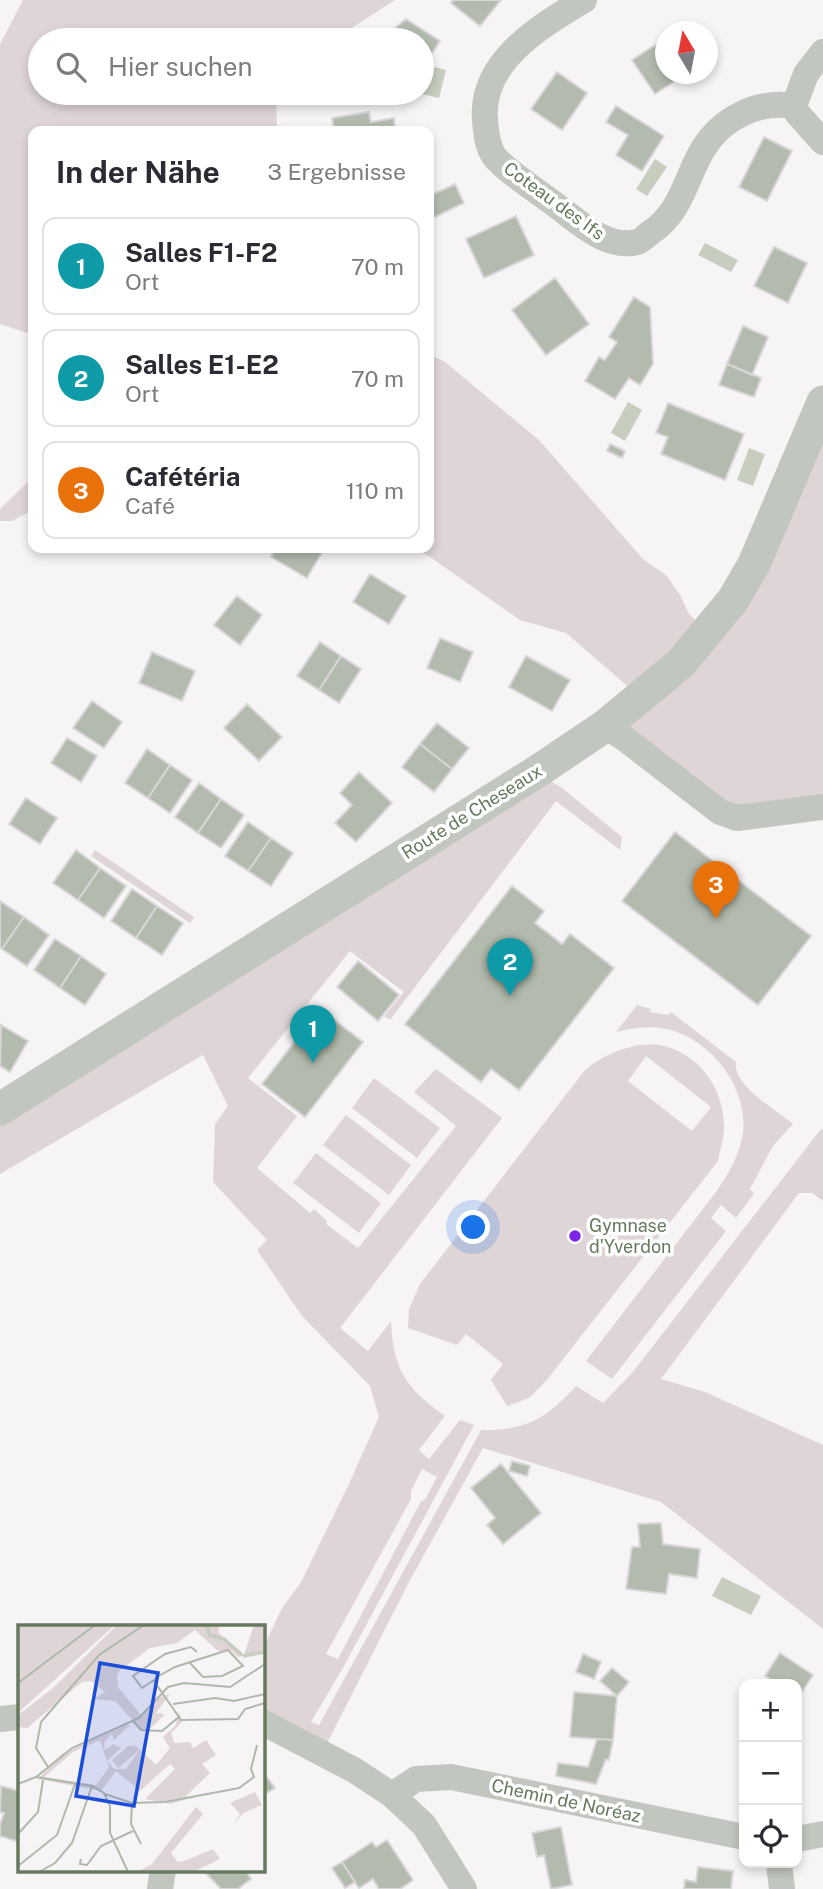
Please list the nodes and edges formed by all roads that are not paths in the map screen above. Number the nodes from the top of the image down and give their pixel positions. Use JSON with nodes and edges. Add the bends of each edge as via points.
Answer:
{"nodes":[{"id":1,"x":584,"y":0,"type":"edge"},
{"id":2,"x":823,"y":52,"type":"edge"},
{"id":3,"x":794,"y":107,"type":"junction"},
{"id":4,"x":823,"y":142,"type":"edge"},
{"id":5,"x":823,"y":402,"type":"edge"},
{"id":6,"x":604,"y":726,"type":"junction"},
{"id":7,"x":823,"y":807,"type":"edge"},
{"id":8,"x":0,"y":1109,"type":"edge"},
{"id":9,"x":18,"y":1717,"type":"edge"},
{"id":10,"x":0,"y":1718,"type":"edge"},
{"id":11,"x":264,"y":1723,"type":"edge"},
{"id":12,"x":392,"y":1795,"type":"junction"},
{"id":13,"x":823,"y":1834,"type":"edge"},
{"id":14,"x":739,"y":1836,"type":"edge"},
{"id":15,"x":802,"y":1838,"type":"edge"},
{"id":16,"x":780,"y":1868,"type":"edge"},
{"id":17,"x":163,"y":1871,"type":"edge"},
{"id":18,"x":160,"y":1889,"type":"edge"},
{"id":19,"x":464,"y":1889,"type":"edge"},
{"id":20,"x":782,"y":1889,"type":"edge"}],
"edges":[{"from":1,"to":3,"type":"street","name":"Coteau des Ifs","via":[[520,44],[497,68],[484,103],[487,137],[494,157],[610,241],[638,242],[658,228],[677,204],[703,149],[723,126],[750,110],[779,104]]},
{"from":2,"to":3,"type":"street","via":[[807,74]]},
{"from":3,"to":4,"type":"street"},
{"from":5,"to":6,"type":"street","name":"Route de Cheseaux","via":[[754,564],[733,600],[681,663]]},
{"from":6,"to":7,"type":"street","via":[[720,812],[737,818]]},
{"from":6,"to":8,"type":"street","name":"Route de Cheseaux"},
{"from":9,"to":10,"type":"street"},
{"from":11,"to":12,"type":"street"},
{"from":12,"to":14,"type":"street","name":"Chemin de Noréaz","via":[[416,1779],[452,1777]]},
{"from":12,"to":19,"type":"street","via":[[424,1825]]},
{"from":13,"to":15,"type":"street"},
{"from":16,"to":20,"type":"street"},
{"from":17,"to":18,"type":"street"}]}
